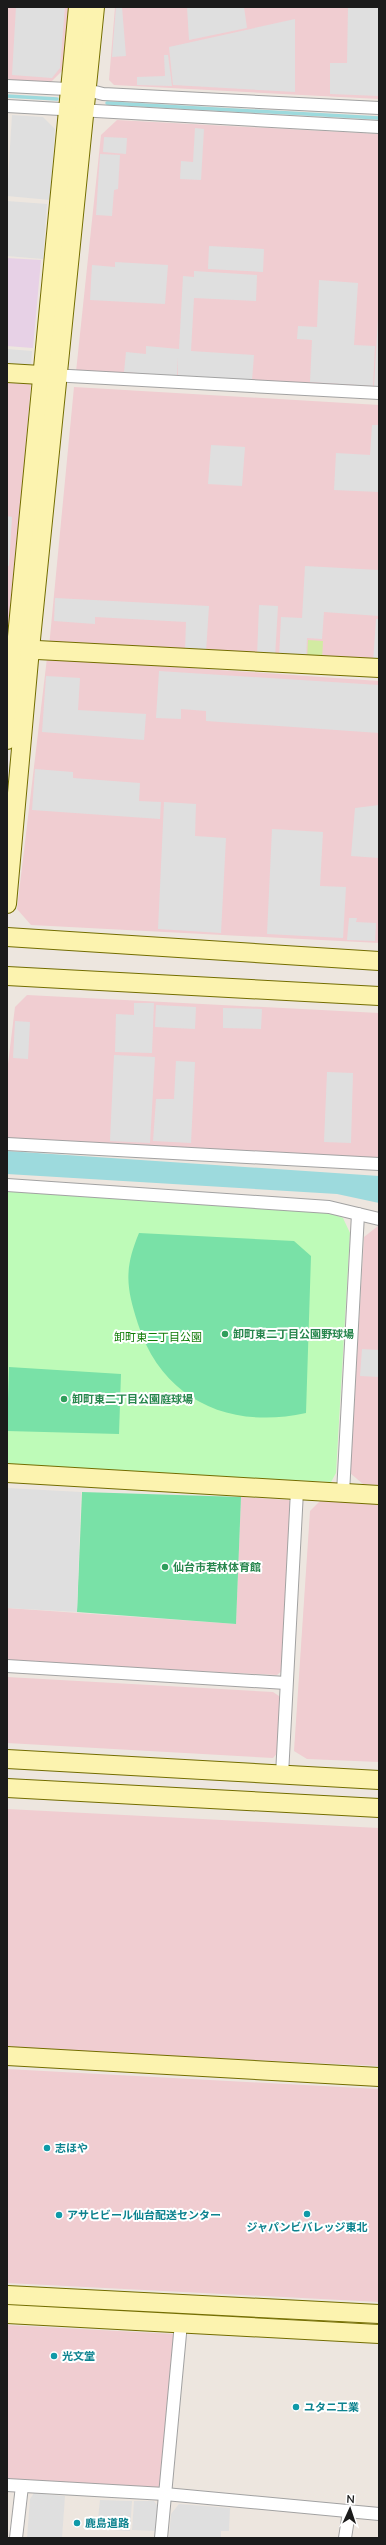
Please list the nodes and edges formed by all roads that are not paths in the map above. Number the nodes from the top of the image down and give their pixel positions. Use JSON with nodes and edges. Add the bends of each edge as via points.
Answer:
{"nodes":[{"id":1,"x":78,"y":7,"type":"edge"},
{"id":2,"x":95,"y":7,"type":"edge"},
{"id":3,"x":7,"y":86,"type":"edge"},
{"id":4,"x":79,"y":90,"type":"junction"},
{"id":5,"x":7,"y":106,"type":"edge"},
{"id":6,"x":379,"y":108,"type":"edge"},
{"id":7,"x":77,"y":110,"type":"junction"},
{"id":8,"x":379,"y":127,"type":"edge"},
{"id":9,"x":7,"y":373,"type":"edge"},
{"id":10,"x":49,"y":375,"type":"junction"},
{"id":11,"x":379,"y":393,"type":"edge"},
{"id":12,"x":18,"y":649,"type":"edge"},
{"id":13,"x":379,"y":668,"type":"edge"},
{"id":14,"x":7,"y":740,"type":"edge"},
{"id":15,"x":12,"y":804,"type":"edge"},
{"id":16,"x":7,"y":904,"type":"edge"},
{"id":17,"x":7,"y":938,"type":"edge"},
{"id":18,"x":379,"y":960,"type":"edge"},
{"id":19,"x":7,"y":976,"type":"edge"},
{"id":20,"x":379,"y":996,"type":"edge"},
{"id":21,"x":7,"y":1144,"type":"edge"},
{"id":22,"x":379,"y":1164,"type":"edge"},
{"id":23,"x":7,"y":1185,"type":"edge"},
{"id":24,"x":358,"y":1214,"type":"junction"},
{"id":25,"x":379,"y":1219,"type":"edge"},
{"id":26,"x":7,"y":1473,"type":"edge"},
{"id":27,"x":297,"y":1490,"type":"junction"},
{"id":28,"x":343,"y":1493,"type":"junction"},
{"id":29,"x":379,"y":1495,"type":"edge"},
{"id":30,"x":7,"y":1666,"type":"edge"},
{"id":31,"x":286,"y":1683,"type":"junction"},
{"id":32,"x":7,"y":1759,"type":"edge"},
{"id":33,"x":282,"y":1775,"type":"junction"},
{"id":34,"x":379,"y":1780,"type":"edge"},
{"id":35,"x":7,"y":1788,"type":"edge"},
{"id":36,"x":379,"y":1808,"type":"edge"},
{"id":37,"x":7,"y":2056,"type":"edge"},
{"id":38,"x":379,"y":2077,"type":"edge"},
{"id":39,"x":7,"y":2295,"type":"edge"},
{"id":40,"x":7,"y":2314,"type":"edge"},
{"id":41,"x":379,"y":2314,"type":"edge"},
{"id":42,"x":181,"y":2323,"type":"junction"},
{"id":43,"x":379,"y":2334,"type":"edge"},
{"id":44,"x":7,"y":2485,"type":"edge"},
{"id":45,"x":22,"y":2486,"type":"junction"},
{"id":46,"x":165,"y":2494,"type":"junction"},
{"id":47,"x":349,"y":2512,"type":"junction"},
{"id":48,"x":379,"y":2514,"type":"edge"},
{"id":49,"x":16,"y":2538,"type":"edge"},
{"id":50,"x":161,"y":2538,"type":"edge"},
{"id":51,"x":345,"y":2538,"type":"edge"}],
"edges":[{"from":1,"to":4,"type":"street"},
{"from":2,"to":4,"type":"street"},
{"from":3,"to":4,"type":"street"},
{"from":4,"to":6,"type":"street","via":[[103,94]]},
{"from":4,"to":7,"type":"street"},
{"from":5,"to":7,"type":"street"},
{"from":7,"to":8,"type":"street"},
{"from":7,"to":10,"type":"street"},
{"from":9,"to":10,"type":"street"},
{"from":10,"to":11,"type":"street"},
{"from":10,"to":12,"type":"street"},
{"from":12,"to":13,"type":"street"},
{"from":12,"to":14,"type":"street"},
{"from":12,"to":15,"type":"street"},
{"from":15,"to":16,"type":"street"},
{"from":17,"to":18,"type":"street"},
{"from":19,"to":20,"type":"street"},
{"from":21,"to":22,"type":"street"},
{"from":23,"to":24,"type":"street","via":[[330,1207]]},
{"from":24,"to":25,"type":"street"},
{"from":24,"to":28,"type":"street"},
{"from":26,"to":27,"type":"street"},
{"from":27,"to":28,"type":"street"},
{"from":27,"to":31,"type":"street"},
{"from":28,"to":29,"type":"street"},
{"from":30,"to":31,"type":"street"},
{"from":31,"to":33,"type":"street"},
{"from":32,"to":33,"type":"street"},
{"from":33,"to":34,"type":"street"},
{"from":35,"to":36,"type":"street"},
{"from":37,"to":38,"type":"street"},
{"from":39,"to":41,"type":"street"},
{"from":40,"to":42,"type":"street"},
{"from":42,"to":43,"type":"street"},
{"from":42,"to":46,"type":"street"},
{"from":44,"to":45,"type":"street"},
{"from":45,"to":46,"type":"street"},
{"from":45,"to":49,"type":"street"},
{"from":46,"to":47,"type":"street"},
{"from":46,"to":50,"type":"street"},
{"from":47,"to":48,"type":"street"},
{"from":47,"to":51,"type":"street"}]}
